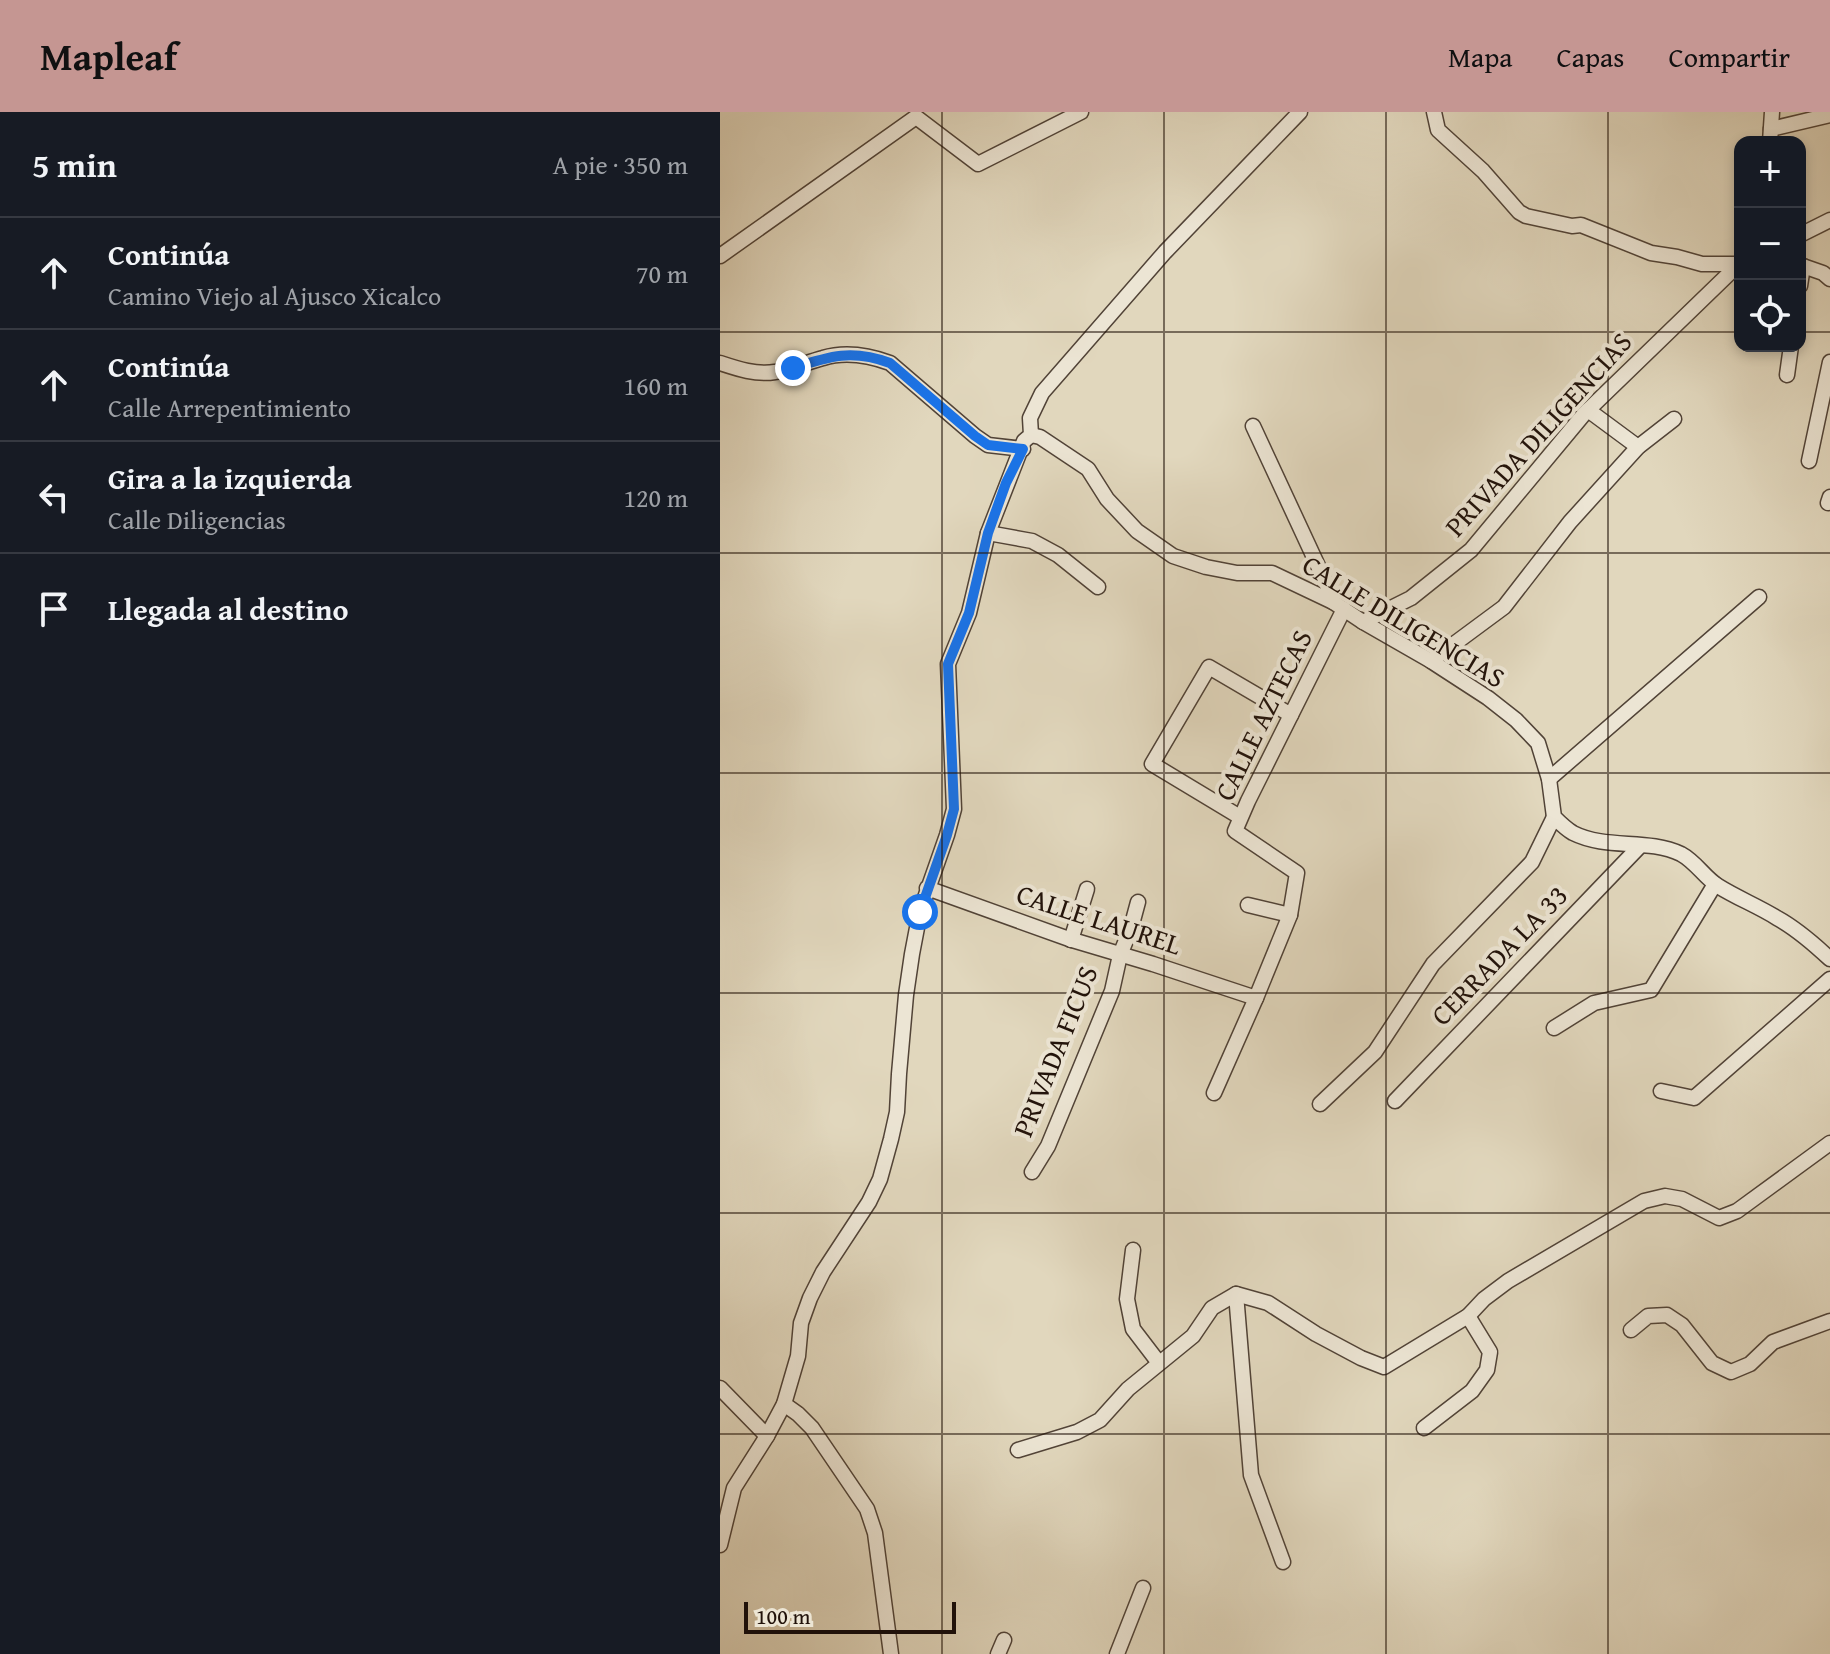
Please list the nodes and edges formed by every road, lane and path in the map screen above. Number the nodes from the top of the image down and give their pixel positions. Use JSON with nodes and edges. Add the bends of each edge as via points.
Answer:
{"nodes":[{"id":1,"x":1081,"y":112,"type":"edge"},
{"id":2,"x":1300,"y":112,"type":"edge"},
{"id":3,"x":1434,"y":112,"type":"edge"},
{"id":4,"x":1772,"y":112,"type":"edge"},
{"id":5,"x":1830,"y":115,"type":"edge"},
{"id":6,"x":1771,"y":136,"type":"edge"},
{"id":7,"x":1830,"y":220,"type":"edge"},
{"id":8,"x":1806,"y":232,"type":"edge"},
{"id":9,"x":720,"y":256,"type":"edge"},
{"id":10,"x":1734,"y":264,"type":"edge"},
{"id":11,"x":1806,"y":267,"type":"edge"},
{"id":12,"x":1734,"y":269,"type":"edge"},
{"id":13,"x":1830,"y":279,"type":"edge"},
{"id":14,"x":1790,"y":352,"type":"edge"},
{"id":15,"x":1830,"y":362,"type":"edge"},
{"id":16,"x":720,"y":363,"type":"edge"},
{"id":17,"x":1787,"y":375,"type":"dead end"},
{"id":18,"x":1588,"y":410,"type":"junction"},
{"id":19,"x":1674,"y":419,"type":"dead end"},
{"id":20,"x":1253,"y":426,"type":"dead end"},
{"id":21,"x":1031,"y":435,"type":"junction"},
{"id":22,"x":1638,"y":447,"type":"junction"},
{"id":23,"x":1023,"y":449,"type":"junction"},
{"id":24,"x":1809,"y":461,"type":"dead end"},
{"id":25,"x":988,"y":533,"type":"junction"},
{"id":26,"x":1098,"y":587,"type":"dead end"},
{"id":27,"x":1759,"y":597,"type":"dead end"},
{"id":28,"x":1339,"y":606,"type":"junction"},
{"id":29,"x":1363,"y":622,"type":"junction"},
{"id":30,"x":1431,"y":661,"type":"junction"},
{"id":31,"x":1291,"y":715,"type":"junction"},
{"id":32,"x":1549,"y":779,"type":"junction"},
{"id":33,"x":1240,"y":817,"type":"junction"},
{"id":34,"x":1554,"y":817,"type":"junction"},
{"id":35,"x":1640,"y":846,"type":"junction"},
{"id":36,"x":1715,"y":884,"type":"junction"},
{"id":37,"x":927,"y":888,"type":"junction"},
{"id":38,"x":1087,"y":889,"type":"dead end"},
{"id":39,"x":1138,"y":902,"type":"dead end"},
{"id":40,"x":1248,"y":905,"type":"dead end"},
{"id":41,"x":1290,"y":915,"type":"junction"},
{"id":42,"x":1071,"y":940,"type":"junction"},
{"id":43,"x":1120,"y":955,"type":"junction"},
{"id":44,"x":1830,"y":959,"type":"edge"},
{"id":45,"x":1830,"y":979,"type":"edge"},
{"id":46,"x":1256,"y":998,"type":"junction"},
{"id":47,"x":1554,"y":1028,"type":"dead end"},
{"id":48,"x":1661,"y":1091,"type":"dead end"},
{"id":49,"x":1214,"y":1093,"type":"dead end"},
{"id":50,"x":1395,"y":1101,"type":"dead end"},
{"id":51,"x":1320,"y":1104,"type":"dead end"},
{"id":52,"x":1830,"y":1143,"type":"edge"},
{"id":53,"x":1032,"y":1172,"type":"dead end"},
{"id":54,"x":1133,"y":1250,"type":"dead end"},
{"id":55,"x":1236,"y":1294,"type":"junction"},
{"id":56,"x":1468,"y":1316,"type":"junction"},
{"id":57,"x":1830,"y":1321,"type":"edge"},
{"id":58,"x":1631,"y":1330,"type":"dead end"},
{"id":59,"x":1159,"y":1363,"type":"junction"},
{"id":60,"x":720,"y":1388,"type":"edge"},
{"id":61,"x":784,"y":1404,"type":"junction"},
{"id":62,"x":1424,"y":1428,"type":"dead end"},
{"id":63,"x":767,"y":1436,"type":"junction"},
{"id":64,"x":1018,"y":1450,"type":"dead end"},
{"id":65,"x":720,"y":1545,"type":"edge"},
{"id":66,"x":1283,"y":1562,"type":"dead end"},
{"id":67,"x":1143,"y":1588,"type":"dead end"},
{"id":68,"x":891,"y":1654,"type":"edge"},
{"id":69,"x":1117,"y":1654,"type":"edge"}],
"edges":[{"from":1,"to":9,"type":"street","via":[[978,164],[916,117]]},
{"from":2,"to":21,"type":"street","via":[[1156,262],[1042,393],[1030,418]]},
{"from":3,"to":10,"type":"street","via":[[1438,130],[1526,216],[1581,225],[1651,253],[1702,264]]},
{"from":4,"to":6,"type":"street"},
{"from":5,"to":6,"type":"street"},
{"from":7,"to":8,"type":"street"},
{"from":11,"to":13,"type":"street"},
{"from":12,"to":18,"type":"street","name":"PRIVADA DILIGENCIAS"},
{"from":14,"to":17,"type":"street"},
{"from":15,"to":24,"type":"street"},
{"from":16,"to":23,"type":"street","via":[[775,372],[835,356],[877,358],[890,363],[988,445]]},
{"from":18,"to":22,"type":"street"},
{"from":18,"to":29,"type":"street","name":"PRIVADA DILIGENCIAS","via":[[1471,550],[1411,598]]},
{"from":19,"to":22,"type":"street"},
{"from":20,"to":28,"type":"street"},
{"from":21,"to":23,"type":"street"},
{"from":21,"to":28,"type":"street","name":"CALLE DILIGENCIAS","via":[[1088,469],[1137,531],[1173,556],[1237,573],[1272,573]]},
{"from":22,"to":30,"type":"street","via":[[1504,607]]},
{"from":23,"to":25,"type":"street"},
{"from":25,"to":26,"type":"street","via":[[1032,541]]},
{"from":25,"to":37,"type":"street","via":[[969,613],[948,664],[954,809]]},
{"from":27,"to":32,"type":"street"},
{"from":28,"to":29,"type":"street","name":"CALLE DILIGENCIAS"},
{"from":28,"to":31,"type":"street","name":"CALLE AZTECAS"},
{"from":29,"to":30,"type":"street","name":"CALLE DILIGENCIAS"},
{"from":30,"to":32,"type":"street","name":"CALLE DILIGENCIAS","via":[[1516,720],[1538,743]]},
{"from":31,"to":33,"type":"street","name":"CALLE AZTECAS"},
{"from":31,"to":33,"type":"street","via":[[1209,667],[1152,764]]},
{"from":32,"to":34,"type":"street","name":"CALLE DILIGENCIAS"},
{"from":33,"to":41,"type":"street","name":"CALLE AZTECAS","via":[[1235,831],[1297,873]]},
{"from":34,"to":35,"type":"street","via":[[1587,838]]},
{"from":34,"to":51,"type":"street","via":[[1532,862],[1433,964],[1375,1052]]},
{"from":35,"to":36,"type":"street","via":[[1682,855]]},
{"from":35,"to":50,"type":"street","name":"CERRADA LA 33"},
{"from":36,"to":44,"type":"street","via":[[1778,918]]},
{"from":36,"to":47,"type":"street","via":[[1651,990],[1594,1003]]},
{"from":37,"to":42,"type":"street","name":"CALLE LAUREL"},
{"from":37,"to":61,"type":"street","via":[[906,995],[897,1112],[880,1179],[810,1298]]},
{"from":38,"to":42,"type":"street"},
{"from":39,"to":43,"type":"street","name":"PRIVADA FICUS"},
{"from":40,"to":41,"type":"street"},
{"from":41,"to":46,"type":"street","name":"CALLE AZTECAS"},
{"from":42,"to":43,"type":"street","name":"CALLE LAUREL"},
{"from":43,"to":46,"type":"street","name":"CALLE LAUREL"},
{"from":43,"to":53,"type":"street","name":"PRIVADA FICUS","via":[[1112,991],[1077,1081]]},
{"from":45,"to":48,"type":"street","via":[[1694,1098]]},
{"from":46,"to":49,"type":"street","name":"CALLE AZTECAS"},
{"from":52,"to":56,"type":"street","via":[[1737,1211],[1719,1218],[1682,1199],[1644,1201],[1508,1281]]},
{"from":54,"to":59,"type":"street","via":[[1127,1299],[1133,1329]]},
{"from":55,"to":56,"type":"street","via":[[1268,1303],[1384,1367]]},
{"from":55,"to":59,"type":"street","via":[[1212,1308],[1193,1336]]},
{"from":55,"to":66,"type":"street","via":[[1251,1475]]},
{"from":56,"to":62,"type":"street","via":[[1490,1352],[1487,1370],[1472,1391]]},
{"from":57,"to":58,"type":"street","via":[[1773,1342],[1750,1364],[1731,1372],[1712,1363],[1682,1325],[1667,1315],[1648,1316]]},
{"from":59,"to":64,"type":"street","via":[[1100,1420]]},
{"from":60,"to":63,"type":"street"},
{"from":61,"to":63,"type":"street"},
{"from":61,"to":68,"type":"street","via":[[812,1428],[867,1509]]},
{"from":63,"to":65,"type":"street","via":[[734,1488]]},
{"from":67,"to":69,"type":"street"}]}
